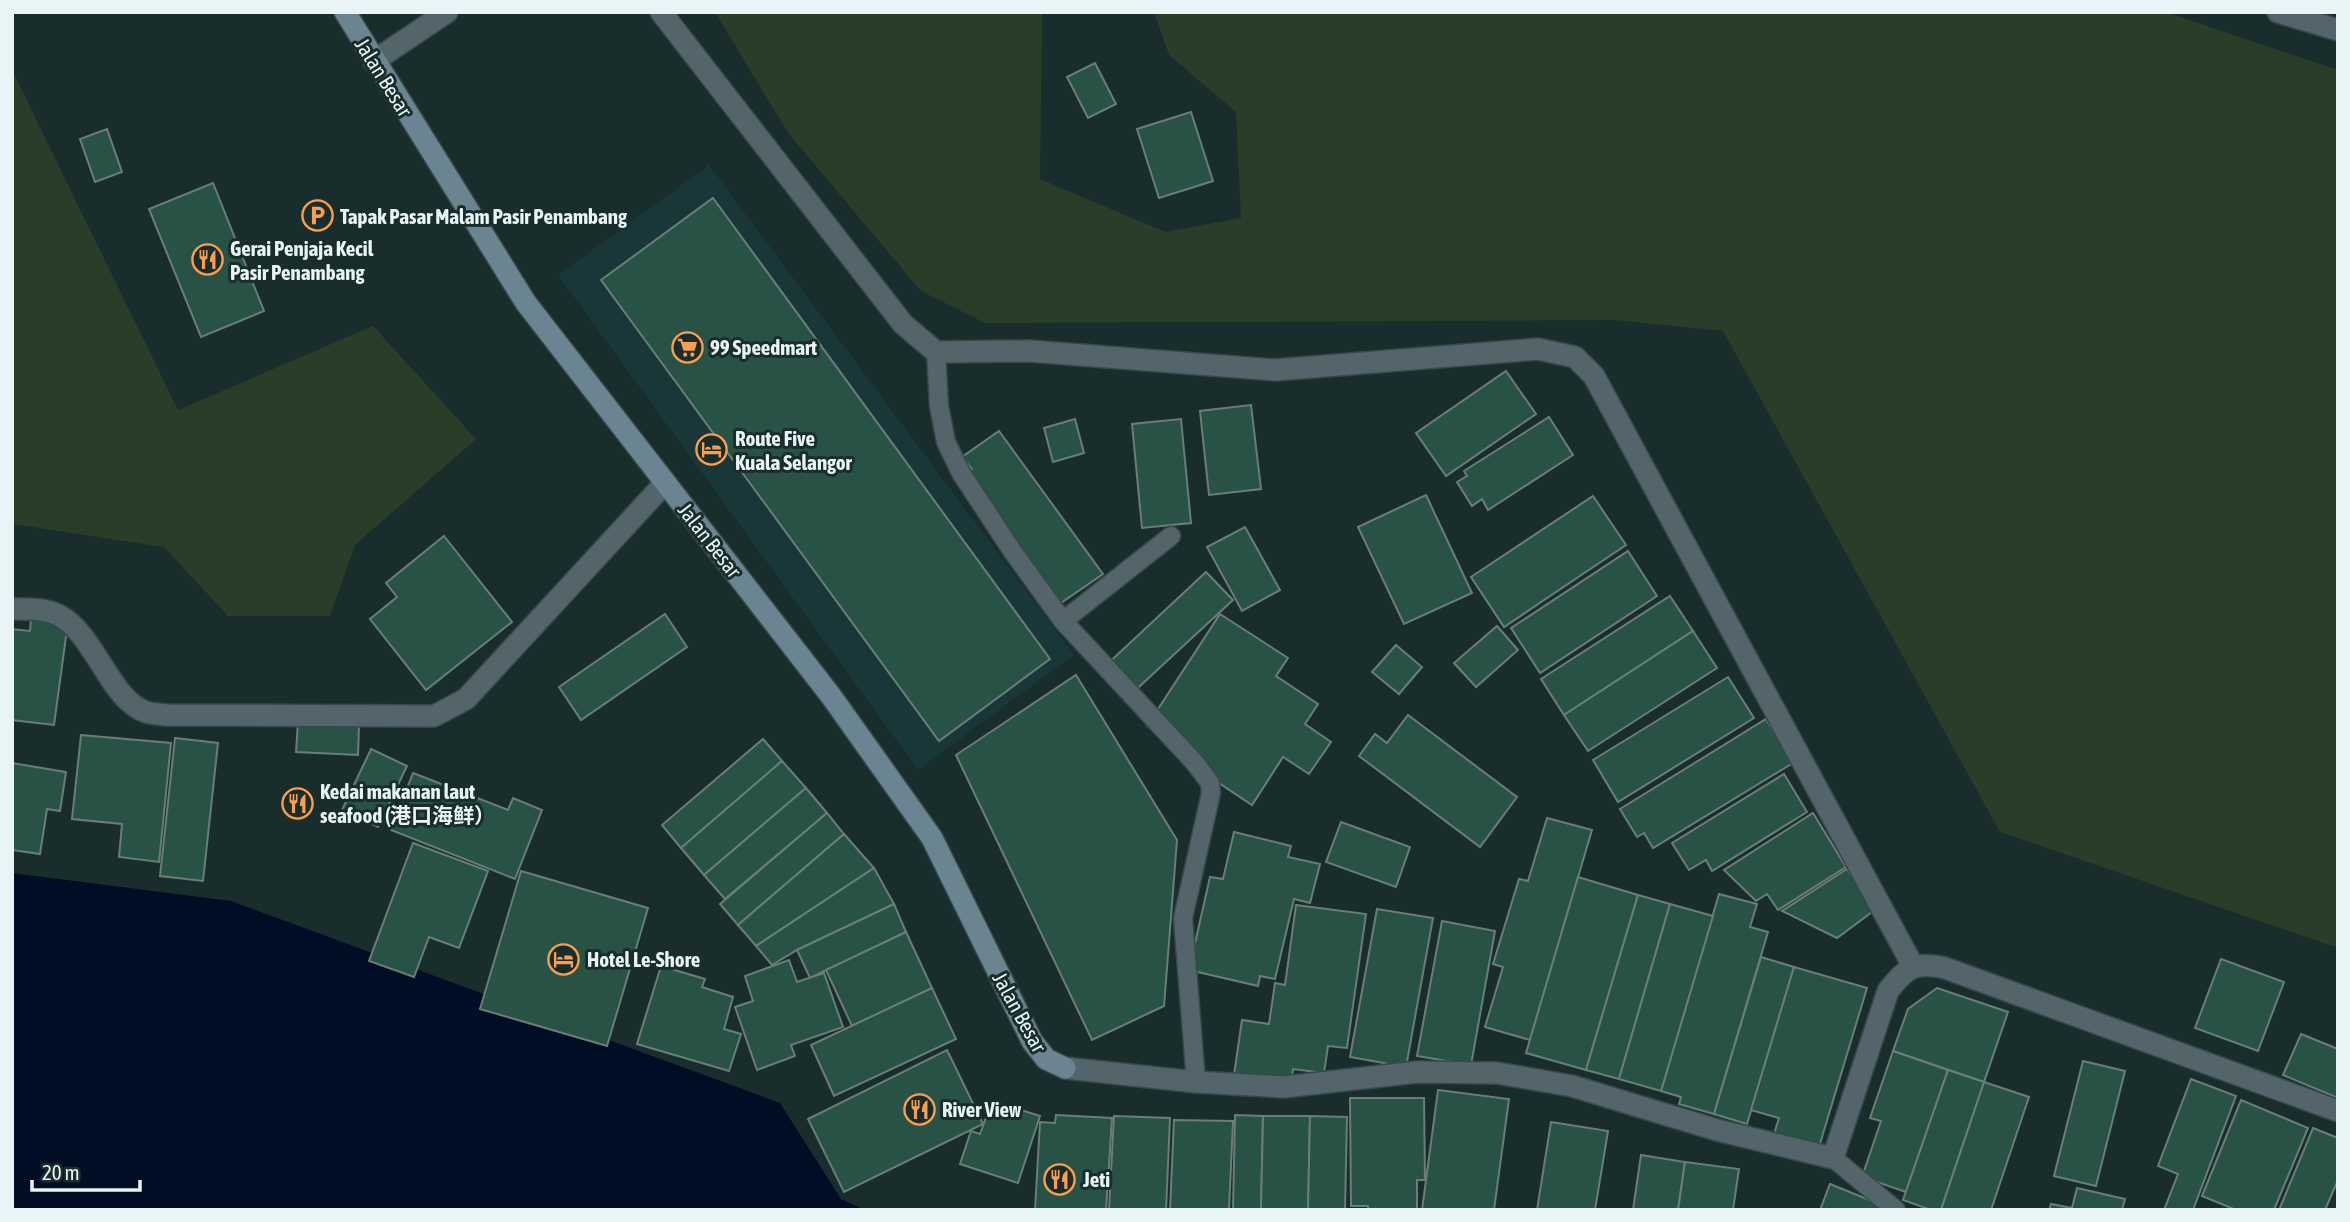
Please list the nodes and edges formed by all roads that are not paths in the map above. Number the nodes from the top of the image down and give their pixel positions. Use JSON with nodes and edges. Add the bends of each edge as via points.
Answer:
{"nodes":[{"id":1,"x":345,"y":12,"type":"edge"},
{"id":2,"x":447,"y":12,"type":"edge"},
{"id":3,"x":661,"y":12,"type":"edge"},
{"id":4,"x":2277,"y":12,"type":"edge"},
{"id":5,"x":2338,"y":30,"type":"edge"},
{"id":6,"x":374,"y":61,"type":"junction"},
{"id":7,"x":936,"y":352,"type":"junction"},
{"id":8,"x":665,"y":483,"type":"junction"},
{"id":9,"x":1171,"y":536,"type":"dead end"},
{"id":10,"x":12,"y":610,"type":"edge"},
{"id":11,"x":1063,"y":621,"type":"junction"},
{"id":12,"x":1913,"y":966,"type":"junction"},
{"id":13,"x":1196,"y":1082,"type":"junction"},
{"id":14,"x":2338,"y":1111,"type":"edge"},
{"id":15,"x":1833,"y":1158,"type":"junction"},
{"id":16,"x":1896,"y":1210,"type":"edge"}],
"edges":[{"from":1,"to":6,"type":"street","name":"Jalan Besar"},
{"from":2,"to":6,"type":"street"},
{"from":3,"to":7,"type":"street","via":[[903,324]]},
{"from":4,"to":5,"type":"street"},
{"from":6,"to":8,"type":"street","name":"Jalan Besar","via":[[526,303]]},
{"from":7,"to":11,"type":"lane","via":[[939,406],[947,442],[961,473]]},
{"from":7,"to":12,"type":"street","via":[[1029,351],[1275,370],[1538,349],[1575,357],[1594,376]]},
{"from":8,"to":10,"type":"street","via":[[466,699],[434,716],[167,715],[144,711],[124,697],[82,634],[60,615]]},
{"from":8,"to":13,"type":"street","name":"Jalan Besar","via":[[831,695],[932,838],[1032,1041],[1046,1059],[1065,1068]]},
{"from":9,"to":11,"type":"lane"},
{"from":11,"to":13,"type":"lane","via":[[1210,783],[1210,806],[1183,918]]},
{"from":12,"to":14,"type":"street","via":[[1945,968]]},
{"from":12,"to":15,"type":"street","via":[[1888,990]]},
{"from":13,"to":15,"type":"street","via":[[1284,1087],[1417,1072],[1497,1073],[1572,1086],[1717,1130]]},
{"from":15,"to":16,"type":"lane"}]}
